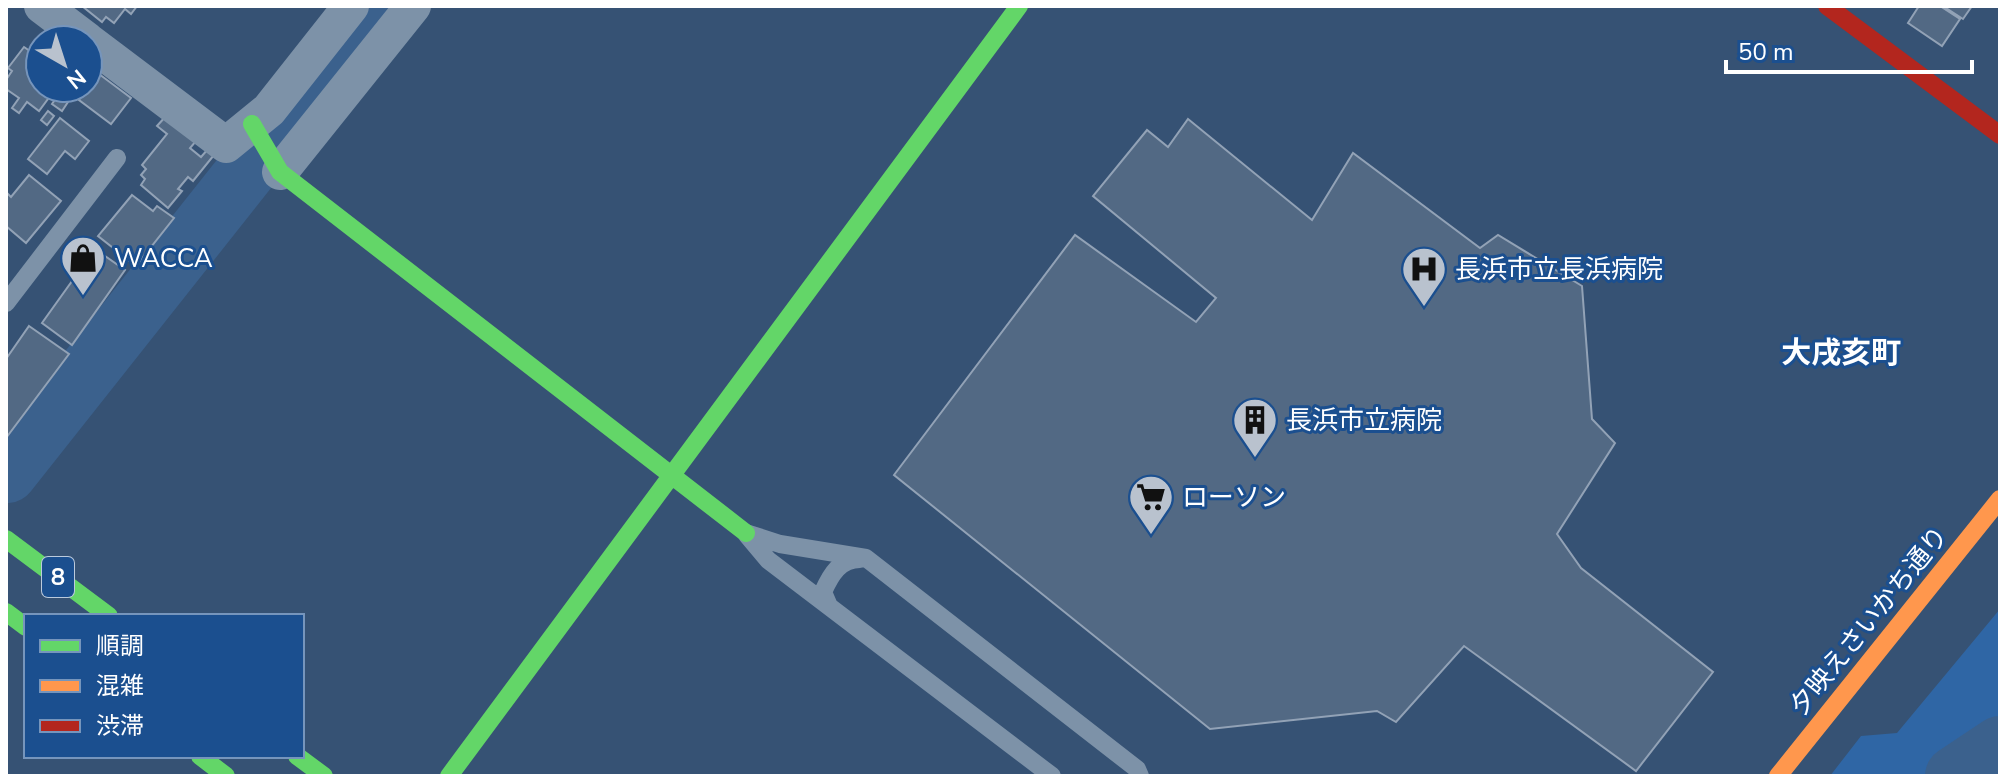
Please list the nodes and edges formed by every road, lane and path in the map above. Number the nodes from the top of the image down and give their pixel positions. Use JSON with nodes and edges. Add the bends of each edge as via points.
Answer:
{"nodes":[{"id":1,"x":42,"y":6,"type":"edge"},
{"id":2,"x":351,"y":6,"type":"edge"},
{"id":3,"x":413,"y":6,"type":"edge"},
{"id":4,"x":1019,"y":6,"type":"edge"},
{"id":5,"x":1827,"y":6,"type":"edge"},
{"id":6,"x":66,"y":24,"type":"edge"},
{"id":7,"x":104,"y":52,"type":"edge"},
{"id":8,"x":252,"y":124,"type":"junction"},
{"id":9,"x":1999,"y":130,"type":"edge"},
{"id":10,"x":117,"y":158,"type":"dead end"},
{"id":11,"x":280,"y":172,"type":"junction"},
{"id":12,"x":6,"y":303,"type":"edge"},
{"id":13,"x":671,"y":475,"type":"junction"},
{"id":14,"x":2000,"y":499,"type":"edge"},
{"id":15,"x":746,"y":533,"type":"junction"},
{"id":16,"x":6,"y":539,"type":"edge"},
{"id":17,"x":866,"y":558,"type":"junction"},
{"id":18,"x":829,"y":606,"type":"junction"},
{"id":19,"x":6,"y":612,"type":"edge"},
{"id":20,"x":106,"y":614,"type":"edge"},
{"id":21,"x":24,"y":626,"type":"edge"},
{"id":22,"x":203,"y":758,"type":"edge"},
{"id":23,"x":300,"y":758,"type":"edge"},
{"id":24,"x":226,"y":776,"type":"edge"},
{"id":25,"x":324,"y":776,"type":"edge"},
{"id":26,"x":449,"y":776,"type":"edge"},
{"id":27,"x":1052,"y":776,"type":"edge"},
{"id":28,"x":1140,"y":776,"type":"edge"},
{"id":29,"x":1778,"y":776,"type":"edge"}],
"edges":[{"from":1,"to":6,"type":"street"},
{"from":2,"to":8,"type":"street","via":[[269,110]]},
{"from":3,"to":11,"type":"street"},
{"from":4,"to":13,"type":"main road"},
{"from":5,"to":9,"type":"main road"},
{"from":7,"to":8,"type":"street","via":[[226,145]]},
{"from":8,"to":11,"type":"main road"},
{"from":10,"to":12,"type":"lane"},
{"from":11,"to":13,"type":"main road"},
{"from":13,"to":15,"type":"main road"},
{"from":13,"to":26,"type":"main road"},
{"from":14,"to":29,"type":"main road","name":"夕映えさいかち通り"},
{"from":15,"to":17,"type":"lane"},
{"from":15,"to":18,"type":"lane","via":[[768,560]]},
{"from":16,"to":20,"type":"main road","number":"8"},
{"from":17,"to":18,"type":"lane","via":[[838,566],[823,592]]},
{"from":17,"to":28,"type":"lane"},
{"from":18,"to":27,"type":"lane"},
{"from":19,"to":21,"type":"main road","number":"8"},
{"from":22,"to":24,"type":"main road"},
{"from":23,"to":25,"type":"main road"}]}
